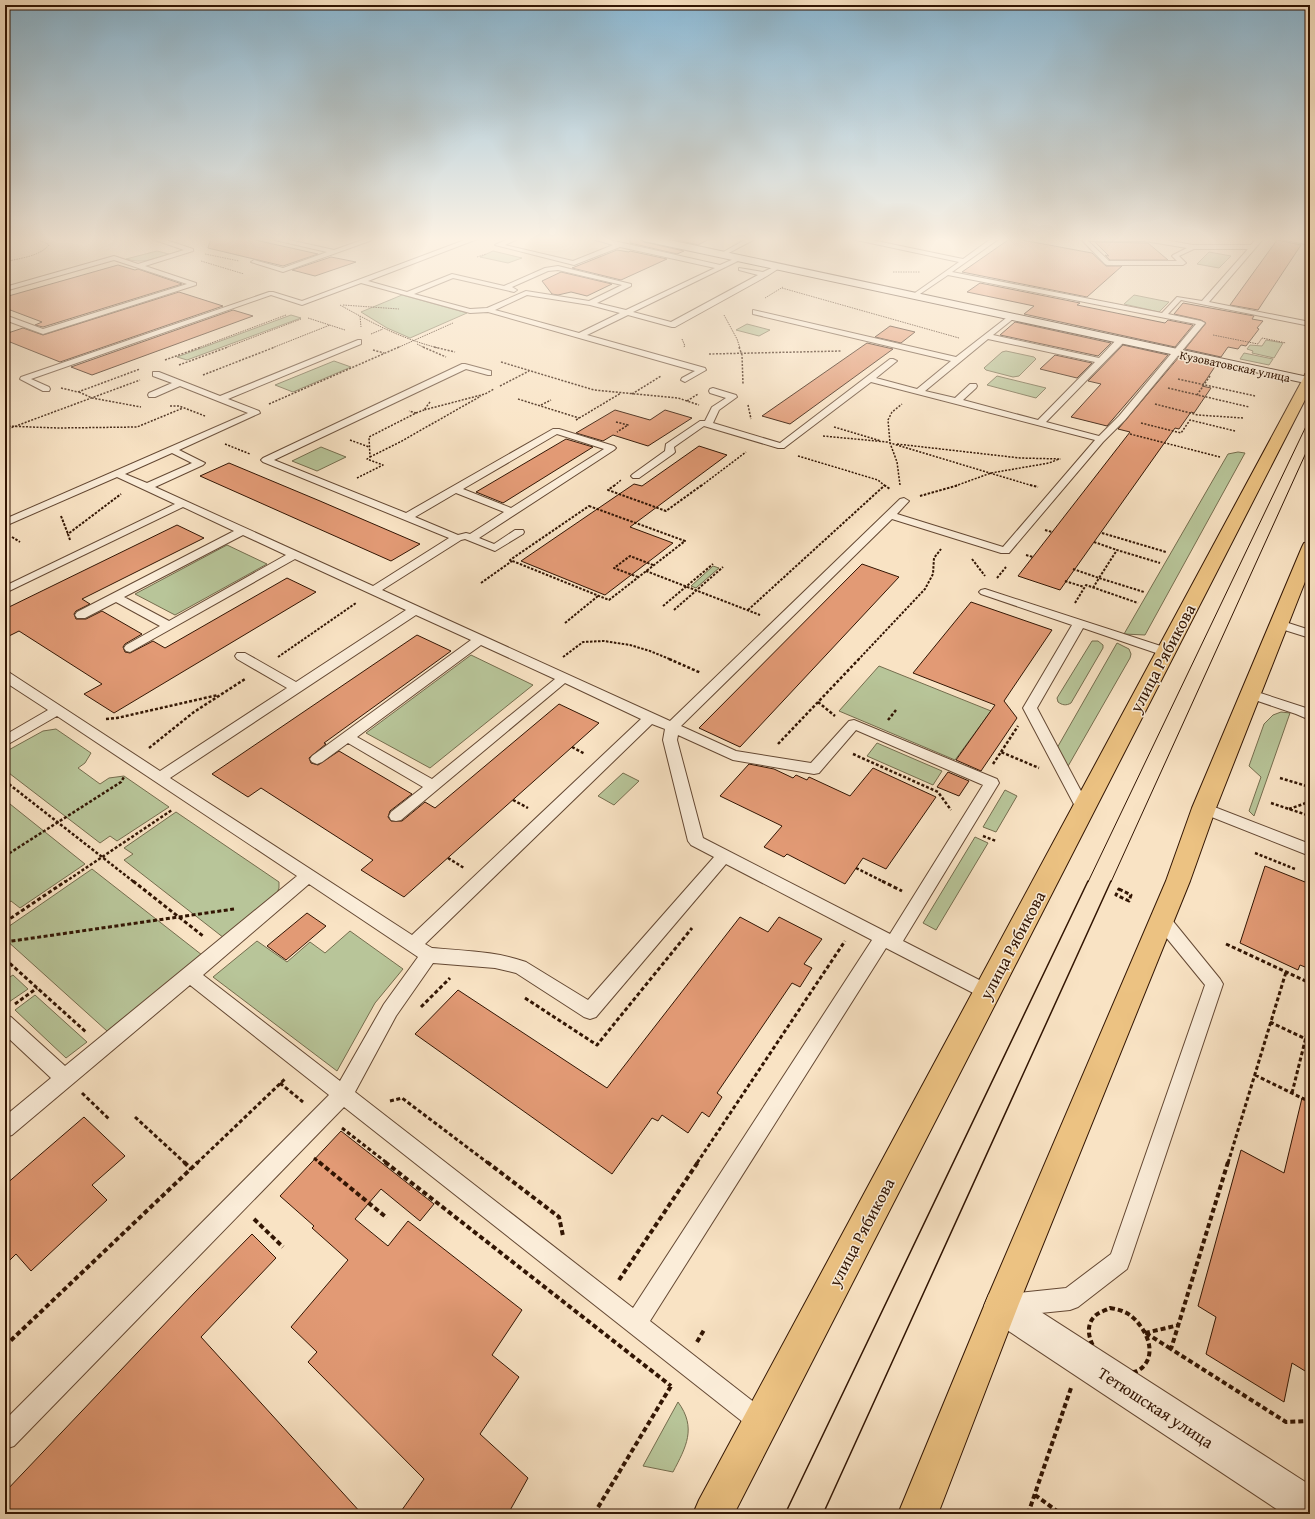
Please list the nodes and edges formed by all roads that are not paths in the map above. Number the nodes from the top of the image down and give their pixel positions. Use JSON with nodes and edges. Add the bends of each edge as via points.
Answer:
{"nodes":[{"id":1,"x":116,"y":309,"type":"edge"},
{"id":2,"x":225,"y":309,"type":"edge"},
{"id":3,"x":462,"y":309,"type":"edge"},
{"id":4,"x":611,"y":309,"type":"edge"},
{"id":5,"x":634,"y":309,"type":"edge"},
{"id":6,"x":701,"y":309,"type":"edge"},
{"id":7,"x":973,"y":309,"type":"edge"},
{"id":8,"x":1127,"y":309,"type":"edge"},
{"id":9,"x":1169,"y":309,"type":"edge"},
{"id":10,"x":1234,"y":309,"type":"edge"},
{"id":11,"x":484,"y":310,"type":"joint"},
{"id":12,"x":756,"y":312,"type":"dead end"},
{"id":13,"x":626,"y":313,"type":"junction"},
{"id":14,"x":1163,"y":316,"type":"junction"},
{"id":15,"x":5,"y":317,"type":"edge"},
{"id":16,"x":1010,"y":317,"type":"junction"},
{"id":17,"x":1310,"y":324,"type":"edge"},
{"id":18,"x":579,"y":336,"type":"junction"},
{"id":19,"x":988,"y":336,"type":"junction"},
{"id":20,"x":1120,"y":341,"type":"junction"},
{"id":21,"x":358,"y":342,"type":"dead end"},
{"id":22,"x":1177,"y":353,"type":"junction"},
{"id":23,"x":958,"y":360,"type":"junction"},
{"id":24,"x":893,"y":361,"type":"dead end"},
{"id":25,"x":1100,"y":361,"type":"junction"},
{"id":26,"x":488,"y":373,"type":"dead end"},
{"id":27,"x":156,"y":374,"type":"road end"},
{"id":28,"x":870,"y":379,"type":"junction"},
{"id":29,"x":685,"y":380,"type":"dead end"},
{"id":30,"x":1309,"y":380,"type":"edge"},
{"id":31,"x":180,"y":383,"type":"junction"},
{"id":32,"x":973,"y":386,"type":"dead end"},
{"id":33,"x":46,"y":389,"type":"dead end"},
{"id":34,"x":713,"y":391,"type":"dead end"},
{"id":35,"x":918,"y":392,"type":"junction"},
{"id":36,"x":152,"y":394,"type":"dead end"},
{"id":37,"x":220,"y":399,"type":"junction"},
{"id":38,"x":956,"y":402,"type":"junction"},
{"id":39,"x":1040,"y":423,"type":"junction"},
{"id":40,"x":708,"y":424,"type":"junction"},
{"id":41,"x":1097,"y":444,"type":"junction"},
{"id":42,"x":172,"y":450,"type":"junction"},
{"id":43,"x":118,"y":474,"type":"junction"},
{"id":44,"x":636,"y":476,"type":"road end"},
{"id":45,"x":146,"y":487,"type":"junction"},
{"id":46,"x":456,"y":489,"type":"junction"},
{"id":47,"x":904,"y":501,"type":"road end"},
{"id":48,"x":182,"y":504,"type":"junction"},
{"id":49,"x":512,"y":512,"type":"junction"},
{"id":50,"x":890,"y":515,"type":"junction"},
{"id":51,"x":407,"y":517,"type":"junction"},
{"id":52,"x":5,"y":523,"type":"edge"},
{"id":53,"x":242,"y":531,"type":"junction"},
{"id":54,"x":519,"y":532,"type":"dead end"},
{"id":55,"x":457,"y":538,"type":"junction"},
{"id":56,"x":471,"y":538,"type":"junction"},
{"id":57,"x":1310,"y":547,"type":"edge"},
{"id":58,"x":294,"y":555,"type":"junction"},
{"id":59,"x":5,"y":590,"type":"edge"},
{"id":60,"x":375,"y":590,"type":"junction"},
{"id":61,"x":985,"y":592,"type":"road end"},
{"id":62,"x":116,"y":597,"type":"junction"},
{"id":63,"x":416,"y":609,"type":"junction"},
{"id":64,"x":81,"y":615,"type":"dead end"},
{"id":65,"x":1079,"y":624,"type":"junction"},
{"id":66,"x":1279,"y":624,"type":"junction"},
{"id":67,"x":169,"y":626,"type":"junction"},
{"id":68,"x":1310,"y":634,"type":"edge"},
{"id":69,"x":482,"y":639,"type":"junction"},
{"id":70,"x":130,"y":648,"type":"dead end"},
{"id":71,"x":1166,"y":652,"type":"junction"},
{"id":72,"x":241,"y":656,"type":"dead end"},
{"id":73,"x":5,"y":676,"type":"edge"},
{"id":74,"x":565,"y":677,"type":"junction"},
{"id":75,"x":296,"y":688,"type":"junction"},
{"id":76,"x":1251,"y":694,"type":"junction"},
{"id":77,"x":58,"y":710,"type":"junction"},
{"id":78,"x":1310,"y":716,"type":"edge"},
{"id":79,"x":651,"y":717,"type":"junction"},
{"id":80,"x":672,"y":727,"type":"junction"},
{"id":81,"x":347,"y":737,"type":"junction"},
{"id":82,"x":5,"y":741,"type":"edge"},
{"id":83,"x":317,"y":759,"type":"dead end"},
{"id":84,"x":161,"y":777,"type":"junction"},
{"id":85,"x":433,"y":786,"type":"junction"},
{"id":86,"x":1083,"y":808,"type":"junction"},
{"id":87,"x":1204,"y":808,"type":"junction"},
{"id":88,"x":396,"y":816,"type":"dead end"},
{"id":89,"x":1310,"y":850,"type":"edge"},
{"id":90,"x":724,"y":856,"type":"junction"},
{"id":91,"x":309,"y":875,"type":"junction"},
{"id":92,"x":1162,"y":920,"type":"junction"},
{"id":93,"x":888,"y":941,"type":"junction"},
{"id":94,"x":414,"y":944,"type":"junction"},
{"id":95,"x":429,"y":955,"type":"junction"},
{"id":96,"x":190,"y":976,"type":"junction"},
{"id":97,"x":987,"y":992,"type":"junction"},
{"id":98,"x":8,"y":1015,"type":"edge"},
{"id":99,"x":65,"y":1078,"type":"junction"},
{"id":100,"x":343,"y":1095,"type":"junction"},
{"id":101,"x":5,"y":1128,"type":"edge"},
{"id":102,"x":1001,"y":1306,"type":"junction"},
{"id":103,"x":636,"y":1323,"type":"junction"},
{"id":104,"x":761,"y":1422,"type":"junction"},
{"id":105,"x":5,"y":1437,"type":"edge"},
{"id":106,"x":1310,"y":1508,"type":"edge"},
{"id":107,"x":713,"y":1514,"type":"edge"},
{"id":108,"x":918,"y":1514,"type":"edge"}],
"edges":[{"from":1,"to":15,"type":"lane","via":[[43,332]]},
{"from":2,"to":33,"type":"lane","via":[[24,379]]},
{"from":3,"to":11,"type":"lane"},
{"from":4,"to":13,"type":"lane"},
{"from":5,"to":13,"type":"lane"},
{"from":6,"to":13,"type":"lane","via":[[672,325]]},
{"from":7,"to":16,"type":"street","name":"Кузоватовская улица"},
{"from":8,"to":14,"type":"lane"},
{"from":9,"to":14,"type":"lane"},
{"from":10,"to":17,"type":"lane"},
{"from":11,"to":18,"type":"lane"},
{"from":12,"to":23,"type":"lane"},
{"from":13,"to":18,"type":"lane"},
{"from":14,"to":22,"type":"lane","via":[[1201,323]]},
{"from":16,"to":19,"type":"lane"},
{"from":16,"to":20,"type":"street","name":"Кузоватовская улица"},
{"from":18,"to":29,"type":"lane","via":[[702,370]]},
{"from":19,"to":23,"type":"lane"},
{"from":19,"to":25,"type":"lane"},
{"from":20,"to":22,"type":"street","name":"Кузоватовская улица"},
{"from":20,"to":25,"type":"lane"},
{"from":21,"to":37,"type":"lane"},
{"from":22,"to":30,"type":"street","name":"Кузоватовская улица"},
{"from":22,"to":41,"type":"lane"},
{"from":23,"to":35,"type":"lane"},
{"from":24,"to":28,"type":"lane"},
{"from":25,"to":39,"type":"lane"},
{"from":26,"to":51,"type":"lane","via":[[465,366],[266,460]]},
{"from":27,"to":31,"type":"lane"},
{"from":28,"to":35,"type":"lane"},
{"from":28,"to":40,"type":"lane","via":[[781,446]]},
{"from":30,"to":71,"type":"main road","name":"улица Рябикова"},
{"from":31,"to":36,"type":"lane"},
{"from":31,"to":37,"type":"lane"},
{"from":32,"to":38,"type":"lane"},
{"from":34,"to":40,"type":"lane","via":[[733,396],[715,409]]},
{"from":35,"to":38,"type":"lane"},
{"from":37,"to":42,"type":"lane","via":[[256,414]]},
{"from":38,"to":39,"type":"lane"},
{"from":39,"to":41,"type":"lane"},
{"from":40,"to":44,"type":"lane","via":[[703,423],[669,446],[670,452]]},
{"from":41,"to":50,"type":"lane","via":[[1005,551]]},
{"from":42,"to":43,"type":"lane"},
{"from":42,"to":45,"type":"lane","via":[[200,463]]},
{"from":43,"to":45,"type":"lane"},
{"from":43,"to":52,"type":"lane"},
{"from":45,"to":48,"type":"lane"},
{"from":46,"to":49,"type":"lane"},
{"from":46,"to":49,"type":"lane","via":[[556,431],[611,448]]},
{"from":46,"to":51,"type":"lane"},
{"from":47,"to":50,"type":"lane"},
{"from":48,"to":53,"type":"lane"},
{"from":48,"to":59,"type":"lane"},
{"from":49,"to":56,"type":"lane"},
{"from":50,"to":80,"type":"lane"},
{"from":51,"to":55,"type":"lane"},
{"from":53,"to":58,"type":"lane"},
{"from":53,"to":62,"type":"lane"},
{"from":54,"to":56,"type":"lane","via":[[495,548]]},
{"from":55,"to":56,"type":"lane"},
{"from":55,"to":60,"type":"lane"},
{"from":57,"to":66,"type":"main road"},
{"from":58,"to":60,"type":"lane","via":[[356,584]]},
{"from":58,"to":67,"type":"lane"},
{"from":60,"to":63,"type":"lane"},
{"from":61,"to":65,"type":"lane"},
{"from":62,"to":64,"type":"lane"},
{"from":62,"to":67,"type":"lane"},
{"from":63,"to":69,"type":"lane"},
{"from":63,"to":75,"type":"lane"},
{"from":65,"to":71,"type":"lane"},
{"from":65,"to":86,"type":"lane","via":[[1030,708]]},
{"from":66,"to":68,"type":"lane"},
{"from":66,"to":76,"type":"main road"},
{"from":67,"to":70,"type":"lane"},
{"from":69,"to":74,"type":"lane"},
{"from":69,"to":81,"type":"lane"},
{"from":71,"to":86,"type":"main road","name":"улица Рябикова"},
{"from":72,"to":75,"type":"lane"},
{"from":73,"to":77,"type":"lane"},
{"from":74,"to":79,"type":"lane"},
{"from":74,"to":85,"type":"lane"},
{"from":75,"to":84,"type":"lane"},
{"from":76,"to":78,"type":"lane"},
{"from":76,"to":87,"type":"main road"},
{"from":77,"to":82,"type":"lane"},
{"from":77,"to":84,"type":"lane"},
{"from":79,"to":80,"type":"lane"},
{"from":79,"to":94,"type":"lane"},
{"from":80,"to":90,"type":"lane","via":[[670,740],[696,841]]},
{"from":80,"to":93,"type":"lane","via":[[733,755],[814,769],[854,724],[992,783],[920,900]]},
{"from":81,"to":83,"type":"lane"},
{"from":81,"to":85,"type":"lane"},
{"from":84,"to":91,"type":"lane"},
{"from":85,"to":88,"type":"lane"},
{"from":86,"to":97,"type":"main road","name":"улица Рябикова"},
{"from":87,"to":89,"type":"lane"},
{"from":87,"to":92,"type":"main road"},
{"from":90,"to":93,"type":"lane"},
{"from":90,"to":95,"type":"lane","via":[[590,1011],[520,967],[495,961]]},
{"from":91,"to":94,"type":"lane"},
{"from":91,"to":96,"type":"lane"},
{"from":92,"to":102,"type":"main road"},
{"from":92,"to":102,"type":"lane","via":[[1214,984],[1119,1261],[1070,1299]]},
{"from":93,"to":97,"type":"lane"},
{"from":93,"to":103,"type":"lane"},
{"from":94,"to":95,"type":"lane"},
{"from":95,"to":100,"type":"lane","via":[[390,1010]]},
{"from":96,"to":99,"type":"lane"},
{"from":96,"to":100,"type":"lane"},
{"from":97,"to":104,"type":"main road","name":"улица Рябикова"},
{"from":98,"to":99,"type":"lane"},
{"from":99,"to":101,"type":"lane"},
{"from":100,"to":103,"type":"lane"},
{"from":100,"to":105,"type":"lane"},
{"from":102,"to":106,"type":"street","name":"Тетюшская улица","via":[[1089,1356]]},
{"from":102,"to":108,"type":"main road"},
{"from":103,"to":104,"type":"lane"},
{"from":104,"to":107,"type":"main road","name":"улица Рябикова"}]}
